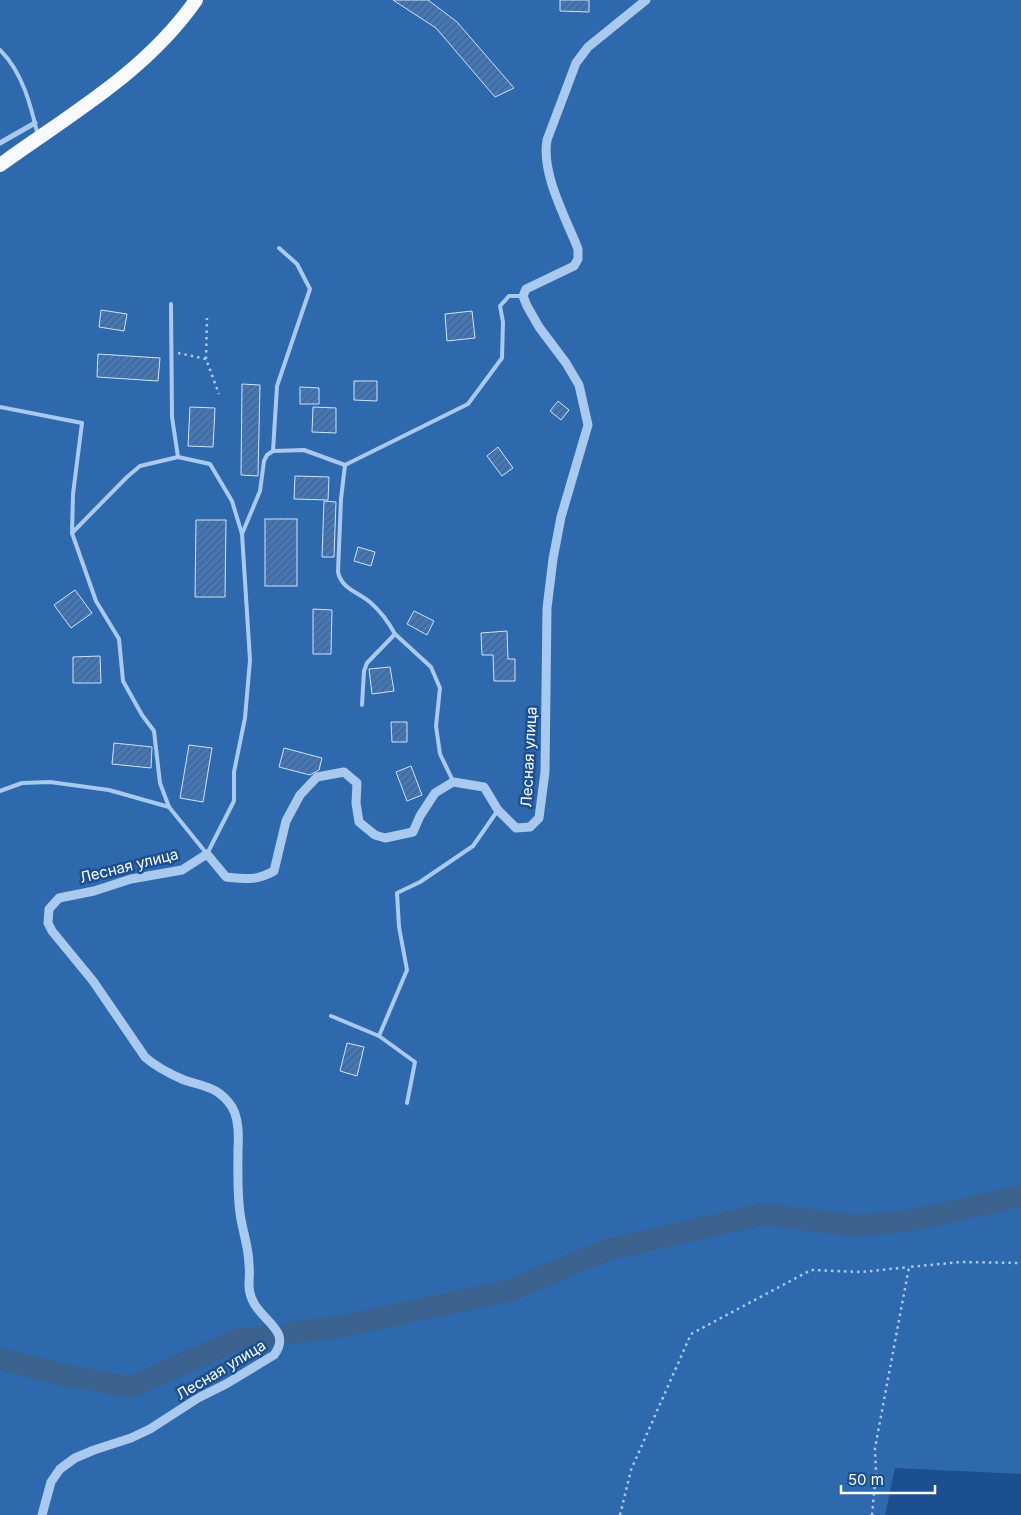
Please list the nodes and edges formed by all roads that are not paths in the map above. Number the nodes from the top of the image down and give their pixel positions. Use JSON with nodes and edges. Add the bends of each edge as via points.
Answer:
{"nodes":[{"id":1,"x":186,"y":0,"type":"edge"},
{"id":2,"x":196,"y":0,"type":"edge"},
{"id":3,"x":646,"y":0,"type":"edge"},
{"id":4,"x":0,"y":50,"type":"edge"},
{"id":5,"x":36,"y":131,"type":"junction"},
{"id":6,"x":0,"y":143,"type":"edge"},
{"id":7,"x":0,"y":154,"type":"edge"},
{"id":8,"x":0,"y":165,"type":"edge"},
{"id":9,"x":278,"y":248,"type":"dead end"},
{"id":10,"x":524,"y":296,"type":"junction"},
{"id":11,"x":171,"y":304,"type":"dead end"},
{"id":12,"x":0,"y":407,"type":"edge"},
{"id":13,"x":273,"y":451,"type":"junction"},
{"id":14,"x":178,"y":457,"type":"junction"},
{"id":15,"x":345,"y":465,"type":"junction"},
{"id":16,"x":72,"y":533,"type":"junction"},
{"id":17,"x":242,"y":534,"type":"junction"},
{"id":18,"x":395,"y":634,"type":"junction"},
{"id":19,"x":362,"y":705,"type":"dead end"},
{"id":20,"x":453,"y":782,"type":"junction"},
{"id":21,"x":0,"y":791,"type":"edge"},
{"id":22,"x":169,"y":807,"type":"junction"},
{"id":23,"x":498,"y":810,"type":"junction"},
{"id":24,"x":207,"y":854,"type":"junction"},
{"id":25,"x":331,"y":1016,"type":"dead end"},
{"id":26,"x":380,"y":1036,"type":"junction"},
{"id":27,"x":408,"y":1103,"type":"dead end"},
{"id":28,"x":42,"y":1515,"type":"edge"}],
"edges":[{"from":1,"to":5,"type":"highway","via":[[154,40],[80,103]]},
{"from":2,"to":5,"type":"highway","via":[[153,50],[120,79],[58,126]]},
{"from":3,"to":10,"type":"street","via":[[588,47],[571,75],[547,140],[546,156],[548,174],[578,249],[578,259],[574,266],[526,289]]},
{"from":4,"to":5,"type":"lane","via":[[21,80]]},
{"from":5,"to":6,"type":"street"},
{"from":5,"to":7,"type":"highway"},
{"from":5,"to":8,"type":"highway","via":[[16,154]]},
{"from":9,"to":13,"type":"lane","via":[[297,264],[310,288],[277,386]]},
{"from":10,"to":15,"type":"lane","via":[[509,296],[500,306],[502,358],[468,404]]},
{"from":10,"to":23,"type":"street","name":"Лесная улица","via":[[539,326],[579,385],[588,425],[561,517],[547,608],[545,772],[539,818],[530,827],[516,828]]},
{"from":11,"to":14,"type":"lane","via":[[172,418]]},
{"from":12,"to":16,"type":"lane","via":[[82,423],[72,494]]},
{"from":13,"to":15,"type":"lane","via":[[304,450]]},
{"from":13,"to":17,"type":"lane","via":[[264,461],[260,491]]},
{"from":14,"to":16,"type":"lane","via":[[140,466]]},
{"from":14,"to":17,"type":"lane","via":[[210,464],[232,501]]},
{"from":15,"to":18,"type":"lane","via":[[340,499],[340,580],[373,605]]},
{"from":16,"to":22,"type":"lane","via":[[96,601],[119,639],[123,681],[154,731],[160,783]]},
{"from":17,"to":24,"type":"lane","via":[[250,660],[245,718],[234,772],[234,801]]},
{"from":18,"to":19,"type":"lane","via":[[364,670]]},
{"from":18,"to":20,"type":"lane","via":[[431,668],[440,688],[436,726],[440,754]]},
{"from":20,"to":23,"type":"street","name":"Лесная улица","via":[[484,787]]},
{"from":20,"to":24,"type":"street","via":[[435,793],[413,832],[385,838],[374,835],[359,822],[357,783],[344,772],[317,777],[300,795],[286,822],[274,871],[249,880],[226,877]]},
{"from":21,"to":22,"type":"lane","via":[[22,783],[50,782],[109,790]]},
{"from":22,"to":24,"type":"lane"},
{"from":23,"to":26,"type":"lane","via":[[473,846],[420,882],[397,893],[399,928],[407,970]]},
{"from":24,"to":28,"type":"street","name":"Лесная улица","via":[[182,870],[131,879],[59,898],[48,909],[48,923],[145,1057],[185,1080],[213,1088],[234,1110],[238,1123],[238,1194],[249,1265],[249,1294],[260,1314],[279,1333],[279,1349],[150,1429],[75,1458],[60,1469],[51,1482]]},
{"from":25,"to":26,"type":"lane"},
{"from":26,"to":27,"type":"lane","via":[[415,1062]]}]}
